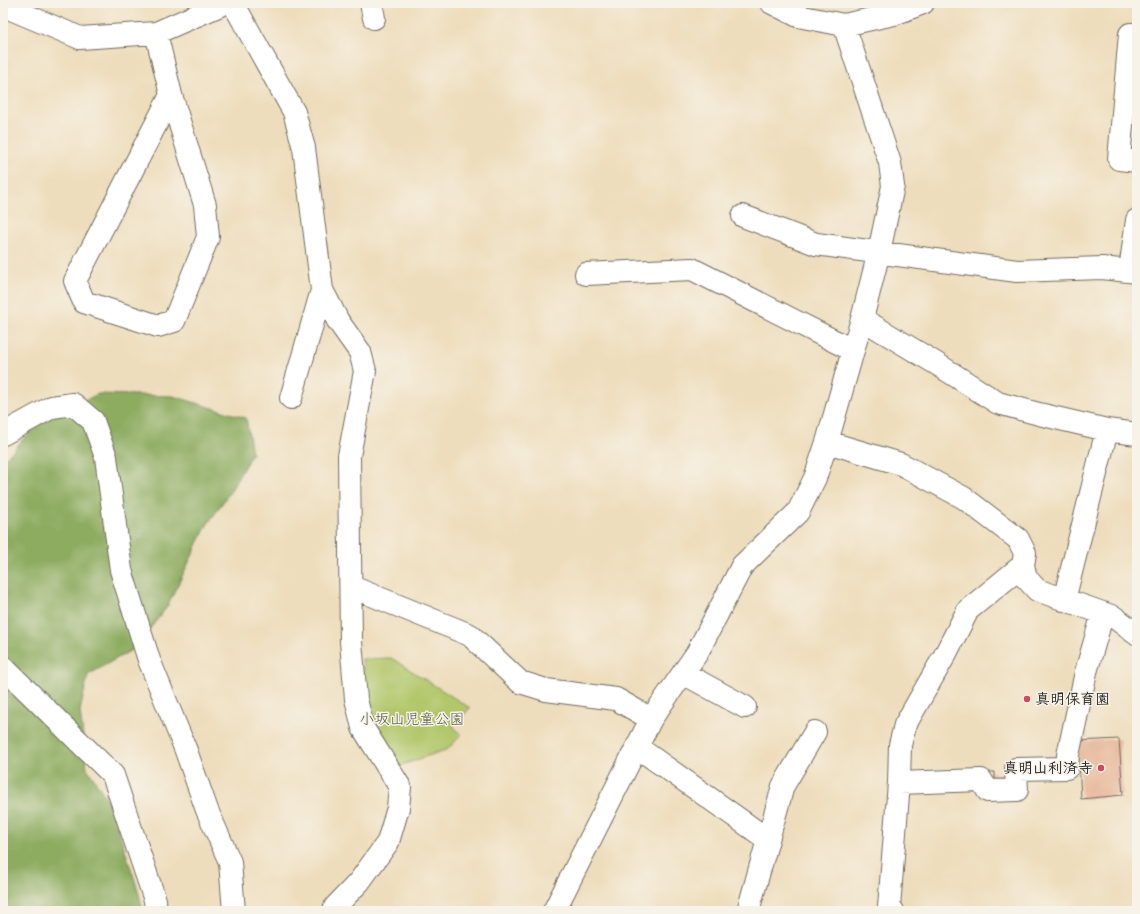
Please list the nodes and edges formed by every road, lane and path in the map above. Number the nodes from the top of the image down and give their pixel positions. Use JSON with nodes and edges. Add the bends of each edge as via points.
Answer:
{"nodes":[{"id":1,"x":225,"y":3,"type":"edge"},
{"id":2,"x":233,"y":3,"type":"edge"},
{"id":3,"x":772,"y":3,"type":"edge"},
{"id":4,"x":923,"y":3,"type":"edge"},
{"id":5,"x":3,"y":8,"type":"edge"},
{"id":6,"x":844,"y":25,"type":"junction"},
{"id":7,"x":156,"y":33,"type":"junction"},
{"id":8,"x":1137,"y":34,"type":"edge"},
{"id":9,"x":171,"y":95,"type":"junction"},
{"id":10,"x":1137,"y":161,"type":"edge"},
{"id":11,"x":743,"y":216,"type":"dead end"},
{"id":12,"x":1137,"y":220,"type":"edge"},
{"id":13,"x":879,"y":252,"type":"junction"},
{"id":14,"x":1134,"y":271,"type":"edge"},
{"id":15,"x":586,"y":274,"type":"dead end"},
{"id":16,"x":322,"y":290,"type":"junction"},
{"id":17,"x":862,"y":319,"type":"junction"},
{"id":18,"x":852,"y":350,"type":"junction"},
{"id":19,"x":290,"y":398,"type":"dead end"},
{"id":20,"x":1107,"y":430,"type":"junction"},
{"id":21,"x":3,"y":434,"type":"edge"},
{"id":22,"x":1137,"y":434,"type":"edge"},
{"id":23,"x":827,"y":442,"type":"junction"},
{"id":24,"x":1023,"y":565,"type":"junction"},
{"id":25,"x":352,"y":587,"type":"junction"},
{"id":26,"x":1064,"y":600,"type":"junction"},
{"id":27,"x":1103,"y":613,"type":"junction"},
{"id":28,"x":1137,"y":634,"type":"edge"},
{"id":29,"x":3,"y":667,"type":"edge"},
{"id":30,"x":683,"y":673,"type":"junction"},
{"id":31,"x":745,"y":707,"type":"dead end"},
{"id":32,"x":651,"y":719,"type":"junction"},
{"id":33,"x":815,"y":732,"type":"dead end"},
{"id":34,"x":637,"y":747,"type":"junction"},
{"id":35,"x":899,"y":783,"type":"junction"},
{"id":36,"x":767,"y":839,"type":"junction"},
{"id":37,"x":156,"y":911,"type":"edge"},
{"id":38,"x":234,"y":911,"type":"edge"},
{"id":39,"x":337,"y":911,"type":"edge"},
{"id":40,"x":554,"y":911,"type":"edge"},
{"id":41,"x":748,"y":911,"type":"edge"},
{"id":42,"x":893,"y":911,"type":"edge"}],
"edges":[{"from":1,"to":7,"type":"street"},
{"from":2,"to":16,"type":"street","via":[[294,112],[304,148]]},
{"from":3,"to":6,"type":"street","via":[[798,16]]},
{"from":4,"to":6,"type":"street","via":[[894,14]]},
{"from":5,"to":7,"type":"street","via":[[80,38]]},
{"from":6,"to":13,"type":"street","via":[[890,163],[893,186]]},
{"from":7,"to":9,"type":"street"},
{"from":8,"to":10,"type":"street","via":[[1130,34],[1118,158]]},
{"from":9,"to":9,"type":"street","via":[[204,205],[208,237],[174,321],[158,326],[84,302],[75,281]]},
{"from":11,"to":13,"type":"street","via":[[816,244]]},
{"from":12,"to":14,"type":"street"},
{"from":13,"to":14,"type":"street","via":[[1017,271],[1102,268]]},
{"from":13,"to":17,"type":"street"},
{"from":15,"to":18,"type":"street","via":[[692,269]]},
{"from":16,"to":19,"type":"street"},
{"from":16,"to":25,"type":"street","via":[[338,321],[360,352],[364,371],[349,456]]},
{"from":17,"to":18,"type":"street"},
{"from":17,"to":20,"type":"street","via":[[998,403]]},
{"from":18,"to":23,"type":"street"},
{"from":20,"to":22,"type":"street"},
{"from":20,"to":26,"type":"street"},
{"from":21,"to":38,"type":"street","via":[[52,407],[74,404],[93,421],[106,457],[121,570],[149,660],[230,862]]},
{"from":23,"to":24,"type":"street","via":[[901,464],[964,498],[1018,539],[1024,553]]},
{"from":23,"to":30,"type":"street","via":[[815,478],[798,512],[742,566],[697,653]]},
{"from":24,"to":26,"type":"street","via":[[1026,578],[1037,590]]},
{"from":24,"to":35,"type":"street","via":[[968,610],[905,724],[900,746]]},
{"from":25,"to":32,"type":"street","via":[[470,635],[520,682],[546,690],[616,699]]},
{"from":25,"to":39,"type":"street","via":[[351,642],[356,699],[363,728],[400,787],[398,808],[388,842],[359,882],[335,908]]},
{"from":26,"to":27,"type":"street"},
{"from":27,"to":28,"type":"street","via":[[1114,616]]},
{"from":27,"to":35,"type":"street","via":[[1086,672],[1067,768],[1016,769],[1017,790],[988,791],[981,780]]},
{"from":29,"to":37,"type":"street","via":[[113,775],[155,900]]},
{"from":30,"to":31,"type":"street"},
{"from":30,"to":32,"type":"street"},
{"from":32,"to":34,"type":"street"},
{"from":33,"to":36,"type":"street","via":[[783,786]]},
{"from":34,"to":36,"type":"street"},
{"from":34,"to":40,"type":"street"},
{"from":35,"to":42,"type":"street","via":[[889,907]]},
{"from":36,"to":41,"type":"street"}]}
